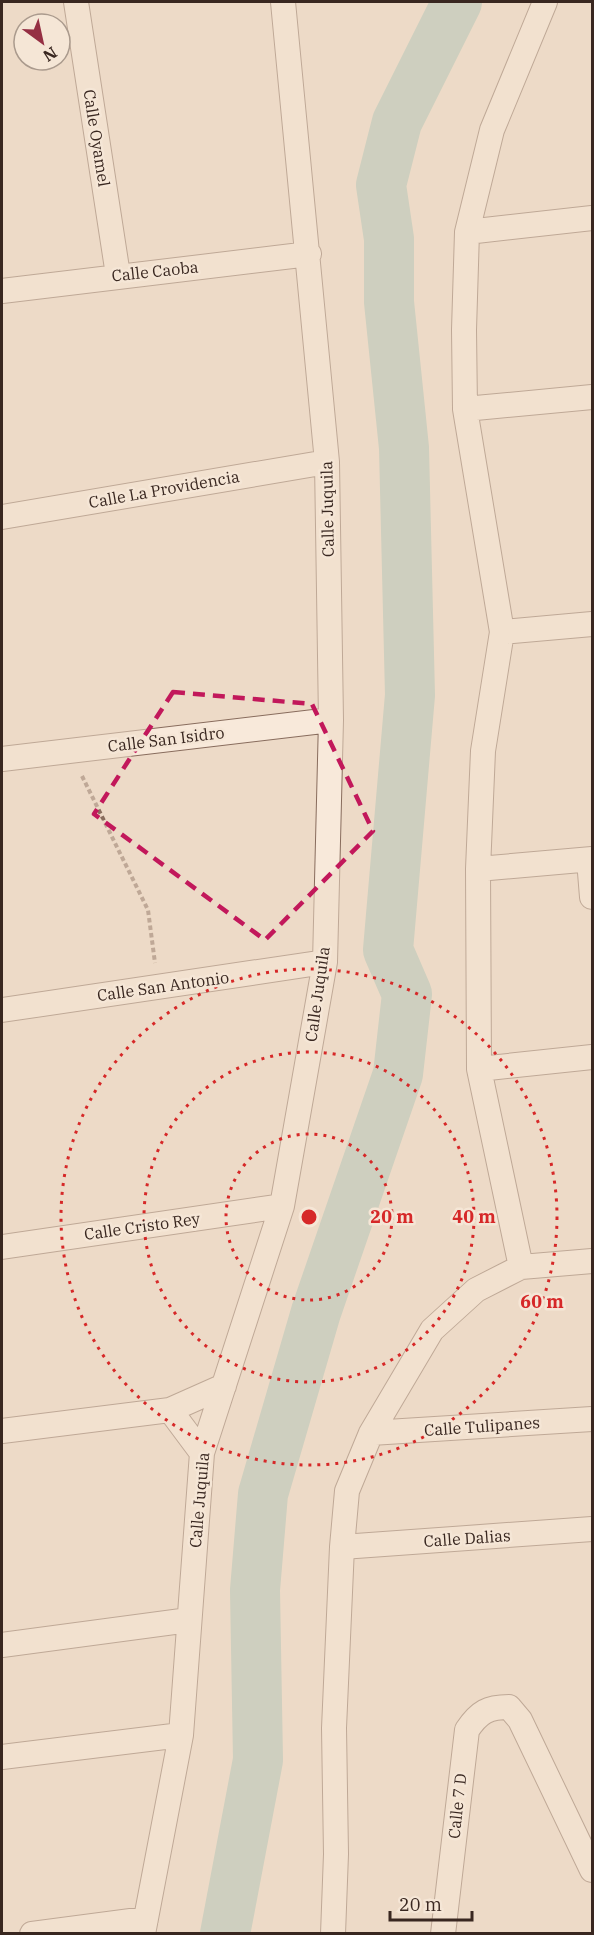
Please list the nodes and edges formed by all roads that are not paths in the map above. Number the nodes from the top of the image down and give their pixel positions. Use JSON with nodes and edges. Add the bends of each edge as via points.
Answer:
{"nodes":[{"id":1,"x":76,"y":2,"type":"edge"},
{"id":2,"x":283,"y":2,"type":"edge"},
{"id":3,"x":545,"y":2,"type":"edge"},
{"id":4,"x":592,"y":218,"type":"edge"},
{"id":5,"x":467,"y":232,"type":"junction"},
{"id":6,"x":309,"y":254,"type":"junction"},
{"id":7,"x":118,"y":275,"type":"junction"},
{"id":8,"x":2,"y":291,"type":"edge"},
{"id":9,"x":592,"y":398,"type":"edge"},
{"id":10,"x":465,"y":409,"type":"junction"},
{"id":11,"x":327,"y":462,"type":"junction"},
{"id":12,"x":2,"y":517,"type":"edge"},
{"id":13,"x":592,"y":624,"type":"edge"},
{"id":14,"x":502,"y":632,"type":"junction"},
{"id":15,"x":331,"y":720,"type":"junction"},
{"id":16,"x":2,"y":759,"type":"edge"},
{"id":17,"x":591,"y":860,"type":"edge"},
{"id":18,"x":478,"y":869,"type":"junction"},
{"id":19,"x":592,"y":897,"type":"edge"},
{"id":20,"x":325,"y":962,"type":"junction"},
{"id":21,"x":2,"y":1011,"type":"edge"},
{"id":22,"x":592,"y":1057,"type":"edge"},
{"id":23,"x":480,"y":1069,"type":"junction"},
{"id":24,"x":282,"y":1206,"type":"junction"},
{"id":25,"x":2,"y":1247,"type":"edge"},
{"id":26,"x":592,"y":1261,"type":"edge"},
{"id":27,"x":521,"y":1267,"type":"junction"},
{"id":28,"x":224,"y":1386,"type":"junction"},
{"id":29,"x":170,"y":1410,"type":"junction"},
{"id":30,"x":592,"y":1419,"type":"edge"},
{"id":31,"x":2,"y":1431,"type":"edge"},
{"id":32,"x":371,"y":1433,"type":"junction"},
{"id":33,"x":202,"y":1453,"type":"junction"},
{"id":34,"x":592,"y":1529,"type":"edge"},
{"id":35,"x":342,"y":1547,"type":"junction"},
{"id":36,"x":189,"y":1620,"type":"junction"},
{"id":37,"x":2,"y":1645,"type":"edge"},
{"id":38,"x":181,"y":1735,"type":"junction"},
{"id":39,"x":2,"y":1757,"type":"edge"},
{"id":40,"x":592,"y":1870,"type":"edge"},
{"id":41,"x":145,"y":1926,"type":"edge"},
{"id":42,"x":32,"y":1934,"type":"edge"},
{"id":43,"x":333,"y":1934,"type":"edge"},
{"id":44,"x":442,"y":1934,"type":"edge"}],
"edges":[{"from":1,"to":7,"type":"street","name":"Calle Oyamel"},
{"from":2,"to":6,"type":"street","name":"Calle Juquila"},
{"from":3,"to":5,"type":"street","via":[[492,130]]},
{"from":4,"to":5,"type":"street"},
{"from":5,"to":10,"type":"street"},
{"from":6,"to":7,"type":"street","name":"Calle Caoba"},
{"from":6,"to":11,"type":"street","name":"Calle Juquila"},
{"from":7,"to":8,"type":"street","name":"Calle Caoba"},
{"from":9,"to":10,"type":"street"},
{"from":10,"to":14,"type":"street"},
{"from":11,"to":12,"type":"street","name":"Calle La Providencia"},
{"from":11,"to":15,"type":"street","name":"Calle Juquila"},
{"from":13,"to":14,"type":"street"},
{"from":14,"to":18,"type":"street","via":[[483,751]]},
{"from":15,"to":16,"type":"street","name":"Calle San Isidro"},
{"from":15,"to":20,"type":"street","name":"Calle Juquila"},
{"from":17,"to":18,"type":"street"},
{"from":17,"to":19,"type":"street"},
{"from":18,"to":23,"type":"street"},
{"from":20,"to":21,"type":"street","name":"Calle San Antonio"},
{"from":20,"to":24,"type":"street","name":"Calle Juquila"},
{"from":22,"to":23,"type":"street"},
{"from":23,"to":27,"type":"street"},
{"from":24,"to":25,"type":"street","name":"Calle Cristo Rey"},
{"from":24,"to":28,"type":"street","name":"Calle Juquila"},
{"from":26,"to":27,"type":"street"},
{"from":27,"to":32,"type":"street","via":[[476,1290],[432,1330]]},
{"from":28,"to":29,"type":"street"},
{"from":28,"to":33,"type":"street","name":"Calle Juquila"},
{"from":29,"to":31,"type":"street"},
{"from":29,"to":33,"type":"street"},
{"from":30,"to":32,"type":"street","name":"Calle Tulipanes"},
{"from":32,"to":35,"type":"street","via":[[347,1491]]},
{"from":33,"to":36,"type":"street","name":"Calle Juquila"},
{"from":34,"to":35,"type":"street","name":"Calle Dalias"},
{"from":35,"to":43,"type":"street","via":[[334,1728]]},
{"from":36,"to":37,"type":"street"},
{"from":36,"to":38,"type":"street","name":"Calle Juquila"},
{"from":38,"to":39,"type":"street"},
{"from":38,"to":41,"type":"street","name":"Calle Juquila"},
{"from":40,"to":44,"type":"street","name":"Calle 7 D","via":[[520,1720],[509,1707],[491,1707],[476,1716],[467,1730]]},
{"from":41,"to":42,"type":"street"}]}
